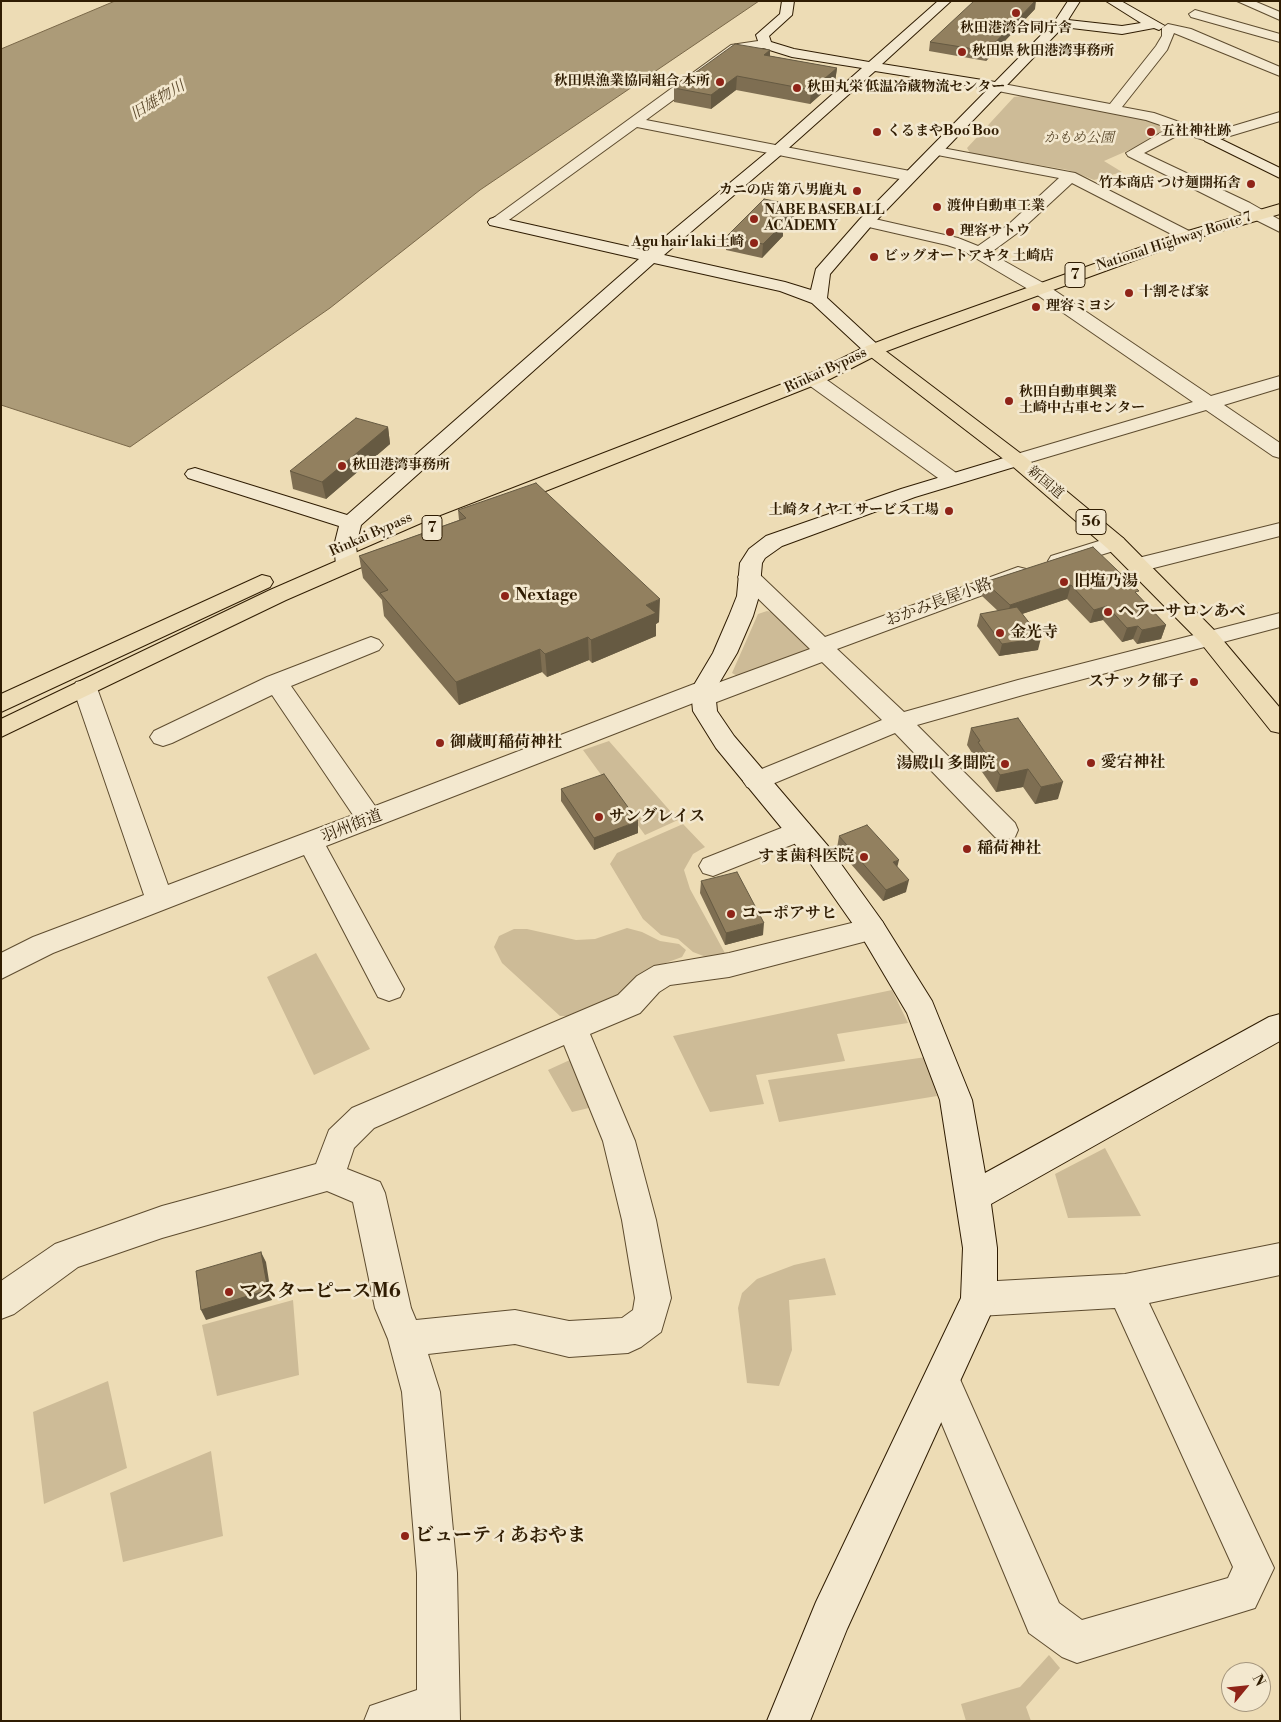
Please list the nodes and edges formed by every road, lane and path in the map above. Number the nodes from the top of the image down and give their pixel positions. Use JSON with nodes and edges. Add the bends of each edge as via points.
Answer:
{"nodes":[{"id":1,"x":788,"y":1,"type":"edge"},
{"id":2,"x":945,"y":1,"type":"edge"},
{"id":3,"x":1074,"y":1,"type":"edge"},
{"id":4,"x":1112,"y":1,"type":"edge"},
{"id":5,"x":1203,"y":1,"type":"edge"},
{"id":6,"x":1244,"y":1,"type":"edge"},
{"id":7,"x":1195,"y":14,"type":"junction"},
{"id":8,"x":1280,"y":16,"type":"edge"},
{"id":9,"x":1060,"y":23,"type":"junction"},
{"id":10,"x":1153,"y":25,"type":"junction"},
{"id":11,"x":1168,"y":28,"type":"junction"},
{"id":12,"x":1280,"y":38,"type":"edge"},
{"id":13,"x":765,"y":44,"type":"junction"},
{"id":14,"x":872,"y":67,"type":"junction"},
{"id":15,"x":1280,"y":72,"type":"edge"},
{"id":16,"x":998,"y":87,"type":"junction"},
{"id":17,"x":1114,"y":108,"type":"junction"},
{"id":18,"x":1280,"y":116,"type":"edge"},
{"id":19,"x":635,"y":122,"type":"junction"},
{"id":20,"x":1182,"y":126,"type":"junction"},
{"id":21,"x":1210,"y":138,"type":"junction"},
{"id":22,"x":777,"y":151,"type":"junction"},
{"id":23,"x":937,"y":151,"type":"junction"},
{"id":24,"x":1280,"y":174,"type":"edge"},
{"id":25,"x":910,"y":176,"type":"junction"},
{"id":26,"x":1070,"y":176,"type":"junction"},
{"id":27,"x":1280,"y":209,"type":"edge"},
{"id":28,"x":1256,"y":215,"type":"junction"},
{"id":29,"x":866,"y":222,"type":"junction"},
{"id":30,"x":1280,"y":227,"type":"edge"},
{"id":31,"x":1187,"y":236,"type":"junction"},
{"id":32,"x":978,"y":254,"type":"junction"},
{"id":33,"x":652,"y":256,"type":"junction"},
{"id":34,"x":1039,"y":288,"type":"junction"},
{"id":35,"x":818,"y":299,"type":"junction"},
{"id":36,"x":873,"y":350,"type":"junction"},
{"id":37,"x":812,"y":379,"type":"junction"},
{"id":38,"x":1280,"y":382,"type":"edge"},
{"id":39,"x":1211,"y":403,"type":"junction"},
{"id":40,"x":1280,"y":452,"type":"edge"},
{"id":41,"x":1017,"y":460,"type":"junction"},
{"id":42,"x":195,"y":474,"type":"dead end"},
{"id":43,"x":952,"y":479,"type":"junction"},
{"id":44,"x":351,"y":523,"type":"junction"},
{"id":45,"x":1280,"y":529,"type":"edge"},
{"id":46,"x":1115,"y":543,"type":"junction"},
{"id":47,"x":346,"y":555,"type":"junction"},
{"id":48,"x":1138,"y":565,"type":"junction"},
{"id":49,"x":749,"y":577,"type":"junction"},
{"id":50,"x":1280,"y":620,"type":"edge"},
{"id":51,"x":1208,"y":637,"type":"junction"},
{"id":52,"x":371,"y":646,"type":"dead end"},
{"id":53,"x":823,"y":650,"type":"junction"},
{"id":54,"x":276,"y":683,"type":"junction"},
{"id":55,"x":85,"y":688,"type":"junction"},
{"id":56,"x":704,"y":693,"type":"junction"},
{"id":57,"x":1,"y":704,"type":"edge"},
{"id":58,"x":899,"y":722,"type":"junction"},
{"id":59,"x":1280,"y":725,"type":"edge"},
{"id":60,"x":1,"y":729,"type":"edge"},
{"id":61,"x":163,"y":737,"type":"dead end"},
{"id":62,"x":756,"y":781,"type":"junction"},
{"id":63,"x":371,"y":820,"type":"junction"},
{"id":64,"x":1005,"y":830,"type":"dead end"},
{"id":65,"x":799,"y":831,"type":"junction"},
{"id":66,"x":311,"y":843,"type":"junction"},
{"id":67,"x":713,"y":866,"type":"dead end"},
{"id":68,"x":160,"y":900,"type":"junction"},
{"id":69,"x":872,"y":930,"type":"junction"},
{"id":70,"x":1,"y":967,"type":"edge"},
{"id":71,"x":389,"y":988,"type":"dead end"},
{"id":72,"x":1280,"y":1026,"type":"edge"},
{"id":73,"x":572,"y":1029,"type":"junction"},
{"id":74,"x":328,"y":1176,"type":"junction"},
{"id":75,"x":973,"y":1197,"type":"junction"},
{"id":76,"x":1280,"y":1259,"type":"edge"},
{"id":77,"x":1125,"y":1291,"type":"junction"},
{"id":78,"x":980,"y":1299,"type":"junction"},
{"id":79,"x":1,"y":1302,"type":"edge"},
{"id":80,"x":406,"y":1339,"type":"junction"},
{"id":81,"x":942,"y":1380,"type":"junction"},
{"id":82,"x":439,"y":1713,"type":"edge"},
{"id":83,"x":385,"y":1721,"type":"edge"},
{"id":84,"x":788,"y":1721,"type":"edge"}],
"edges":[{"from":1,"to":13,"type":"street","via":[[786,15],[762,35]]},
{"from":2,"to":14,"type":"street"},
{"from":3,"to":9,"type":"street"},
{"from":4,"to":10,"type":"street"},
{"from":5,"to":7,"type":"street","via":[[1202,8]]},
{"from":6,"to":8,"type":"street"},
{"from":7,"to":11,"type":"street"},
{"from":7,"to":12,"type":"street"},
{"from":9,"to":10,"type":"street","via":[[1122,30]]},
{"from":9,"to":16,"type":"street"},
{"from":10,"to":11,"type":"street"},
{"from":11,"to":15,"type":"street","via":[[1187,32]]},
{"from":11,"to":17,"type":"street","via":[[1162,47]]},
{"from":13,"to":14,"type":"street","via":[[792,53]]},
{"from":13,"to":19,"type":"street","via":[[736,48]]},
{"from":14,"to":16,"type":"street"},
{"from":14,"to":22,"type":"street"},
{"from":16,"to":17,"type":"street"},
{"from":16,"to":23,"type":"street"},
{"from":17,"to":20,"type":"street"},
{"from":18,"to":21,"type":"street"},
{"from":19,"to":22,"type":"street"},
{"from":19,"to":33,"type":"street","via":[[496,222]]},
{"from":20,"to":21,"type":"street"},
{"from":20,"to":28,"type":"street","via":[[1133,153],[1244,206]]},
{"from":21,"to":24,"type":"street"},
{"from":22,"to":25,"type":"street"},
{"from":22,"to":33,"type":"street"},
{"from":23,"to":25,"type":"street"},
{"from":23,"to":26,"type":"street"},
{"from":25,"to":29,"type":"street"},
{"from":26,"to":31,"type":"street"},
{"from":26,"to":32,"type":"street","via":[[1014,228]]},
{"from":27,"to":28,"type":"main road","name":"National Highway Route 7","number":"7"},
{"from":28,"to":30,"type":"street"},
{"from":28,"to":31,"type":"main road","name":"National Highway Route 7","number":"7"},
{"from":29,"to":32,"type":"street","via":[[952,241]]},
{"from":29,"to":35,"type":"street","via":[[822,274]]},
{"from":31,"to":34,"type":"main road","name":"National Highway Route 7","number":"7"},
{"from":32,"to":34,"type":"street"},
{"from":33,"to":35,"type":"street","via":[[785,287]]},
{"from":33,"to":44,"type":"street"},
{"from":34,"to":36,"type":"main road","name":"National Highway Route 7","number":"7"},
{"from":34,"to":39,"type":"street"},
{"from":35,"to":36,"type":"street"},
{"from":36,"to":37,"type":"main road","name":"Rinkai Bypass","number":"7"},
{"from":36,"to":41,"type":"main road","name":"新国道","number":"56"},
{"from":36,"to":47,"type":"main road","name":"Rinkai Bypass","number":"7","via":[[808,365],[427,510]]},
{"from":37,"to":43,"type":"street"},
{"from":37,"to":47,"type":"main road","name":"Rinkai Bypass","number":"7","via":[[441,524]]},
{"from":38,"to":39,"type":"street"},
{"from":39,"to":40,"type":"street"},
{"from":39,"to":41,"type":"street"},
{"from":41,"to":43,"type":"street"},
{"from":41,"to":46,"type":"main road","name":"新国道","number":"56"},
{"from":42,"to":44,"type":"street"},
{"from":43,"to":49,"type":"street","via":[[774,541],[757,554],[751,563]]},
{"from":44,"to":47,"type":"street"},
{"from":45,"to":48,"type":"street"},
{"from":46,"to":48,"type":"main road","name":"新国道","number":"56"},
{"from":46,"to":53,"type":"street","name":"おかみ長屋小路","via":[[968,591]]},
{"from":47,"to":55,"type":"main road","name":"Rinkai Bypass","number":"7"},
{"from":47,"to":57,"type":"main road","name":"Rinkai Bypass","number":"7","via":[[279,574]]},
{"from":48,"to":51,"type":"main road","name":"新国道","number":"56"},
{"from":49,"to":53,"type":"street"},
{"from":49,"to":56,"type":"street","via":[[748,596],[741,616]]},
{"from":50,"to":51,"type":"street"},
{"from":51,"to":58,"type":"street"},
{"from":51,"to":59,"type":"main road","name":"新国道","number":"56"},
{"from":52,"to":54,"type":"street"},
{"from":53,"to":56,"type":"street","name":"おかみ長屋小路"},
{"from":53,"to":58,"type":"street"},
{"from":54,"to":61,"type":"street"},
{"from":54,"to":63,"type":"street"},
{"from":55,"to":60,"type":"main road","name":"Rinkai Bypass","number":"7"},
{"from":55,"to":68,"type":"street"},
{"from":56,"to":62,"type":"street","via":[[705,711]]},
{"from":56,"to":63,"type":"street","name":"羽州街道"},
{"from":58,"to":62,"type":"street"},
{"from":58,"to":64,"type":"street"},
{"from":62,"to":65,"type":"street"},
{"from":63,"to":66,"type":"street","name":"羽州街道"},
{"from":65,"to":67,"type":"street"},
{"from":65,"to":69,"type":"street"},
{"from":66,"to":68,"type":"street","name":"羽州街道"},
{"from":66,"to":71,"type":"street"},
{"from":68,"to":70,"type":"street","name":"羽州街道","via":[[43,945]]},
{"from":69,"to":73,"type":"street","via":[[729,965],[664,974],[648,984],[629,1004]]},
{"from":69,"to":75,"type":"street","via":[[921,1010],[956,1100]]},
{"from":72,"to":75,"type":"street"},
{"from":73,"to":74,"type":"street","via":[[362,1118],[341,1140]]},
{"from":73,"to":80,"type":"street","via":[[619,1141],[653,1298],[648,1320],[628,1335],[569,1339],[516,1326]]},
{"from":74,"to":79,"type":"street","via":[[162,1222],[68,1254]]},
{"from":74,"to":80,"type":"street","via":[[368,1193],[393,1308]]},
{"from":75,"to":78,"type":"street","via":[[980,1248]]},
{"from":76,"to":77,"type":"street"},
{"from":77,"to":78,"type":"street"},
{"from":77,"to":81,"type":"street","via":[[1254,1568],[1241,1594],[1077,1642],[1044,1618]]},
{"from":78,"to":81,"type":"street"},
{"from":80,"to":82,"type":"street","via":[[422,1401],[437,1573]]},
{"from":81,"to":84,"type":"street","via":[[835,1608]]},
{"from":82,"to":83,"type":"street"}]}
